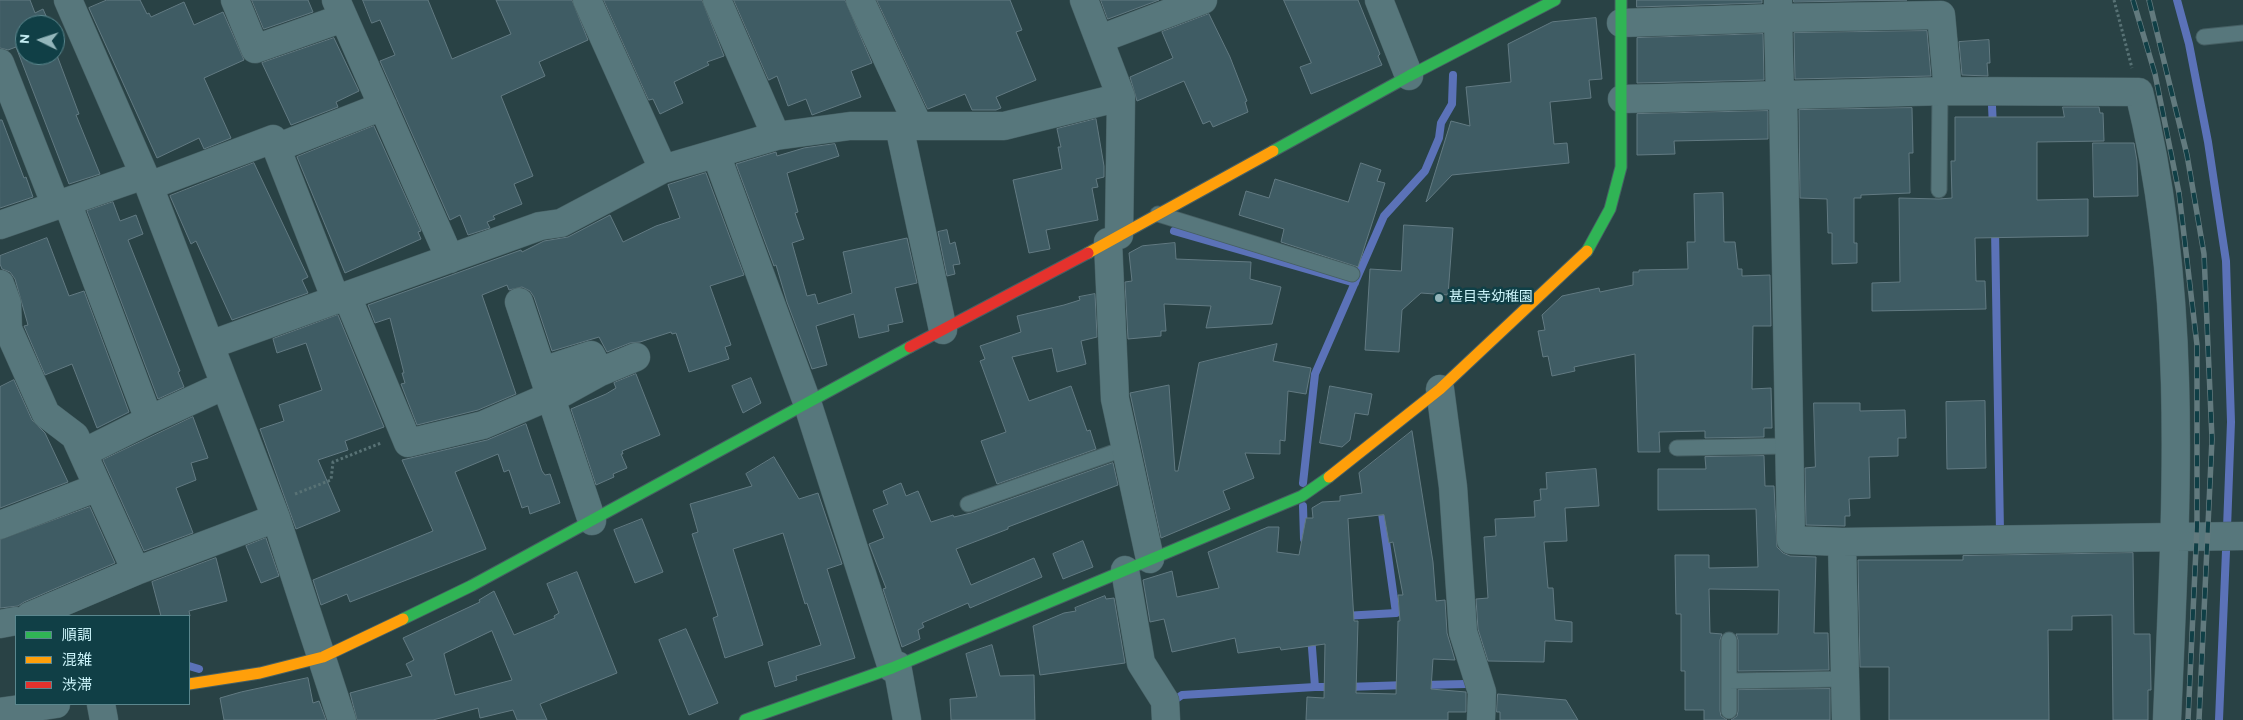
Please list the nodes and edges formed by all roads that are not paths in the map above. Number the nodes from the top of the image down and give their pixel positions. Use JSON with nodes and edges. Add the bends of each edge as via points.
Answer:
{"nodes":[{"id":1,"x":68,"y":0,"type":"edge"},
{"id":2,"x":236,"y":0,"type":"edge"},
{"id":3,"x":587,"y":0,"type":"edge"},
{"id":4,"x":718,"y":0,"type":"edge"},
{"id":5,"x":860,"y":0,"type":"edge"},
{"id":6,"x":1084,"y":0,"type":"edge"},
{"id":7,"x":1203,"y":0,"type":"edge"},
{"id":8,"x":1379,"y":0,"type":"edge"},
{"id":9,"x":1555,"y":0,"type":"edge"},
{"id":10,"x":1941,"y":8,"type":"edge"},
{"id":11,"x":339,"y":9,"type":"edge"},
{"id":12,"x":1778,"y":9,"type":"edge"},
{"id":13,"x":1621,"y":11,"type":"edge"},
{"id":14,"x":2243,"y":33,"type":"edge"},
{"id":15,"x":2204,"y":37,"type":"dead end"},
{"id":16,"x":1100,"y":39,"type":"junction"},
{"id":17,"x":0,"y":63,"type":"edge"},
{"id":18,"x":1409,"y":76,"type":"junction"},
{"id":19,"x":1944,"y":91,"type":"junction"},
{"id":20,"x":1781,"y":95,"type":"junction"},
{"id":21,"x":1120,"y":97,"type":"junction"},
{"id":22,"x":1622,"y":99,"type":"junction"},
{"id":23,"x":383,"y":106,"type":"junction"},
{"id":24,"x":909,"y":125,"type":"junction"},
{"id":25,"x":776,"y":136,"type":"junction"},
{"id":26,"x":276,"y":148,"type":"junction"},
{"id":27,"x":716,"y":154,"type":"junction"},
{"id":28,"x":663,"y":170,"type":"junction"},
{"id":29,"x":146,"y":180,"type":"junction"},
{"id":30,"x":1939,"y":190,"type":"dead end"},
{"id":31,"x":61,"y":204,"type":"junction"},
{"id":32,"x":1158,"y":214,"type":"junction"},
{"id":33,"x":0,"y":225,"type":"edge"},
{"id":34,"x":1114,"y":238,"type":"junction"},
{"id":35,"x":450,"y":259,"type":"junction"},
{"id":36,"x":1352,"y":274,"type":"dead end"},
{"id":37,"x":0,"y":284,"type":"edge"},
{"id":38,"x":342,"y":298,"type":"junction"},
{"id":39,"x":519,"y":302,"type":"dead end"},
{"id":40,"x":943,"y":330,"type":"junction"},
{"id":41,"x":210,"y":345,"type":"junction"},
{"id":42,"x":636,"y":357,"type":"dead end"},
{"id":43,"x":542,"y":371,"type":"junction"},
{"id":44,"x":600,"y":372,"type":"junction"},
{"id":45,"x":226,"y":385,"type":"junction"},
{"id":46,"x":1440,"y":389,"type":"junction"},
{"id":47,"x":551,"y":399,"type":"junction"},
{"id":48,"x":807,"y":402,"type":"junction"},
{"id":49,"x":149,"y":420,"type":"junction"},
{"id":50,"x":1789,"y":446,"type":"junction"},
{"id":51,"x":1126,"y":448,"type":"junction"},
{"id":52,"x":1678,"y":448,"type":"dead end"},
{"id":53,"x":83,"y":453,"type":"junction"},
{"id":54,"x":98,"y":487,"type":"junction"},
{"id":55,"x":968,"y":504,"type":"dead end"},
{"id":56,"x":274,"y":511,"type":"junction"},
{"id":57,"x":592,"y":521,"type":"junction"},
{"id":58,"x":0,"y":525,"type":"edge"},
{"id":59,"x":2243,"y":536,"type":"edge"},
{"id":60,"x":2174,"y":537,"type":"junction"},
{"id":61,"x":1842,"y":542,"type":"junction"},
{"id":62,"x":1150,"y":559,"type":"junction"},
{"id":63,"x":1125,"y":570,"type":"junction"},
{"id":64,"x":136,"y":571,"type":"junction"},
{"id":65,"x":32,"y":615,"type":"edge"},
{"id":66,"x":15,"y":621,"type":"edge"},
{"id":67,"x":0,"y":624,"type":"edge"},
{"id":68,"x":1729,"y":640,"type":"dead end"},
{"id":69,"x":323,"y":657,"type":"junction"},
{"id":70,"x":894,"y":667,"type":"junction"},
{"id":71,"x":1845,"y":679,"type":"junction"},
{"id":72,"x":1729,"y":681,"type":"junction"},
{"id":73,"x":190,"y":684,"type":"edge"},
{"id":74,"x":49,"y":705,"type":"edge"},
{"id":75,"x":102,"y":705,"type":"edge"},
{"id":76,"x":1729,"y":711,"type":"dead end"},
{"id":77,"x":0,"y":712,"type":"edge"},
{"id":78,"x":104,"y":720,"type":"edge"},
{"id":79,"x":342,"y":720,"type":"edge"},
{"id":80,"x":745,"y":720,"type":"edge"},
{"id":81,"x":907,"y":720,"type":"edge"},
{"id":82,"x":1166,"y":720,"type":"edge"},
{"id":83,"x":1481,"y":720,"type":"edge"},
{"id":84,"x":1846,"y":720,"type":"edge"},
{"id":85,"x":2166,"y":720,"type":"edge"}],
"edges":[{"from":1,"to":29,"type":"street"},
{"from":2,"to":11,"type":"street","via":[[256,49]]},
{"from":3,"to":28,"type":"street"},
{"from":4,"to":25,"type":"street"},
{"from":5,"to":24,"type":"street"},
{"from":6,"to":16,"type":"street"},
{"from":7,"to":16,"type":"street"},
{"from":8,"to":18,"type":"street"},
{"from":9,"to":18,"type":"street"},
{"from":10,"to":12,"type":"street"},
{"from":10,"to":19,"type":"street"},
{"from":11,"to":23,"type":"street"},
{"from":12,"to":13,"type":"street"},
{"from":12,"to":20,"type":"street"},
{"from":13,"to":22,"type":"street"},
{"from":14,"to":15,"type":"lane"},
{"from":16,"to":21,"type":"street"},
{"from":17,"to":31,"type":"street"},
{"from":18,"to":32,"type":"street"},
{"from":19,"to":20,"type":"street"},
{"from":19,"to":30,"type":"lane"},
{"from":19,"to":60,"type":"street","via":[[2139,92],[2162,208],[2173,322]]},
{"from":20,"to":22,"type":"street"},
{"from":20,"to":50,"type":"street"},
{"from":21,"to":24,"type":"street","via":[[1004,126]]},
{"from":21,"to":34,"type":"street"},
{"from":22,"to":46,"type":"street","via":[[1621,167],[1610,209],[1588,250]]},
{"from":23,"to":26,"type":"street"},
{"from":23,"to":35,"type":"street"},
{"from":24,"to":25,"type":"street","via":[[850,126]]},
{"from":24,"to":40,"type":"street"},
{"from":25,"to":27,"type":"street"},
{"from":26,"to":29,"type":"street","via":[[272,140]]},
{"from":26,"to":38,"type":"street"},
{"from":27,"to":28,"type":"street"},
{"from":27,"to":48,"type":"street"},
{"from":28,"to":35,"type":"street","via":[[561,224],[540,226]]},
{"from":29,"to":31,"type":"street"},
{"from":29,"to":41,"type":"street"},
{"from":31,"to":33,"type":"street"},
{"from":31,"to":49,"type":"street"},
{"from":32,"to":34,"type":"street"},
{"from":32,"to":36,"type":"lane"},
{"from":34,"to":40,"type":"street"},
{"from":34,"to":51,"type":"street","via":[[1115,399]]},
{"from":35,"to":38,"type":"street"},
{"from":37,"to":53,"type":"street","via":[[6,303],[8,329],[46,414],[75,436]]},
{"from":38,"to":41,"type":"street"},
{"from":38,"to":47,"type":"street","via":[[408,443],[483,425],[541,400]]},
{"from":39,"to":43,"type":"street"},
{"from":40,"to":48,"type":"street"},
{"from":41,"to":45,"type":"street"},
{"from":42,"to":44,"type":"street"},
{"from":43,"to":44,"type":"street","via":[[591,355]]},
{"from":43,"to":47,"type":"street"},
{"from":44,"to":47,"type":"street"},
{"from":45,"to":49,"type":"street"},
{"from":45,"to":56,"type":"street"},
{"from":46,"to":62,"type":"street","via":[[1314,489]]},
{"from":46,"to":83,"type":"street","via":[[1453,487],[1463,632],[1482,692]]},
{"from":47,"to":57,"type":"street"},
{"from":48,"to":57,"type":"street"},
{"from":48,"to":70,"type":"street"},
{"from":49,"to":53,"type":"street"},
{"from":50,"to":52,"type":"lane"},
{"from":50,"to":61,"type":"street","via":[[1791,540]]},
{"from":51,"to":55,"type":"lane"},
{"from":51,"to":62,"type":"street"},
{"from":53,"to":54,"type":"street"},
{"from":54,"to":58,"type":"street"},
{"from":54,"to":64,"type":"street"},
{"from":56,"to":64,"type":"street"},
{"from":56,"to":69,"type":"street"},
{"from":57,"to":69,"type":"street","via":[[471,586]]},
{"from":59,"to":60,"type":"street"},
{"from":60,"to":61,"type":"street"},
{"from":60,"to":85,"type":"street"},
{"from":61,"to":71,"type":"street"},
{"from":62,"to":63,"type":"street"},
{"from":63,"to":70,"type":"street"},
{"from":63,"to":82,"type":"street","via":[[1141,663],[1165,701]]},
{"from":64,"to":65,"type":"street"},
{"from":66,"to":67,"type":"street"},
{"from":68,"to":72,"type":"lane"},
{"from":69,"to":73,"type":"street","via":[[260,673]]},
{"from":69,"to":79,"type":"street"},
{"from":70,"to":80,"type":"street"},
{"from":70,"to":81,"type":"street"},
{"from":71,"to":72,"type":"lane"},
{"from":71,"to":84,"type":"street"},
{"from":72,"to":76,"type":"lane"},
{"from":74,"to":77,"type":"street"},
{"from":75,"to":78,"type":"street"}]}
